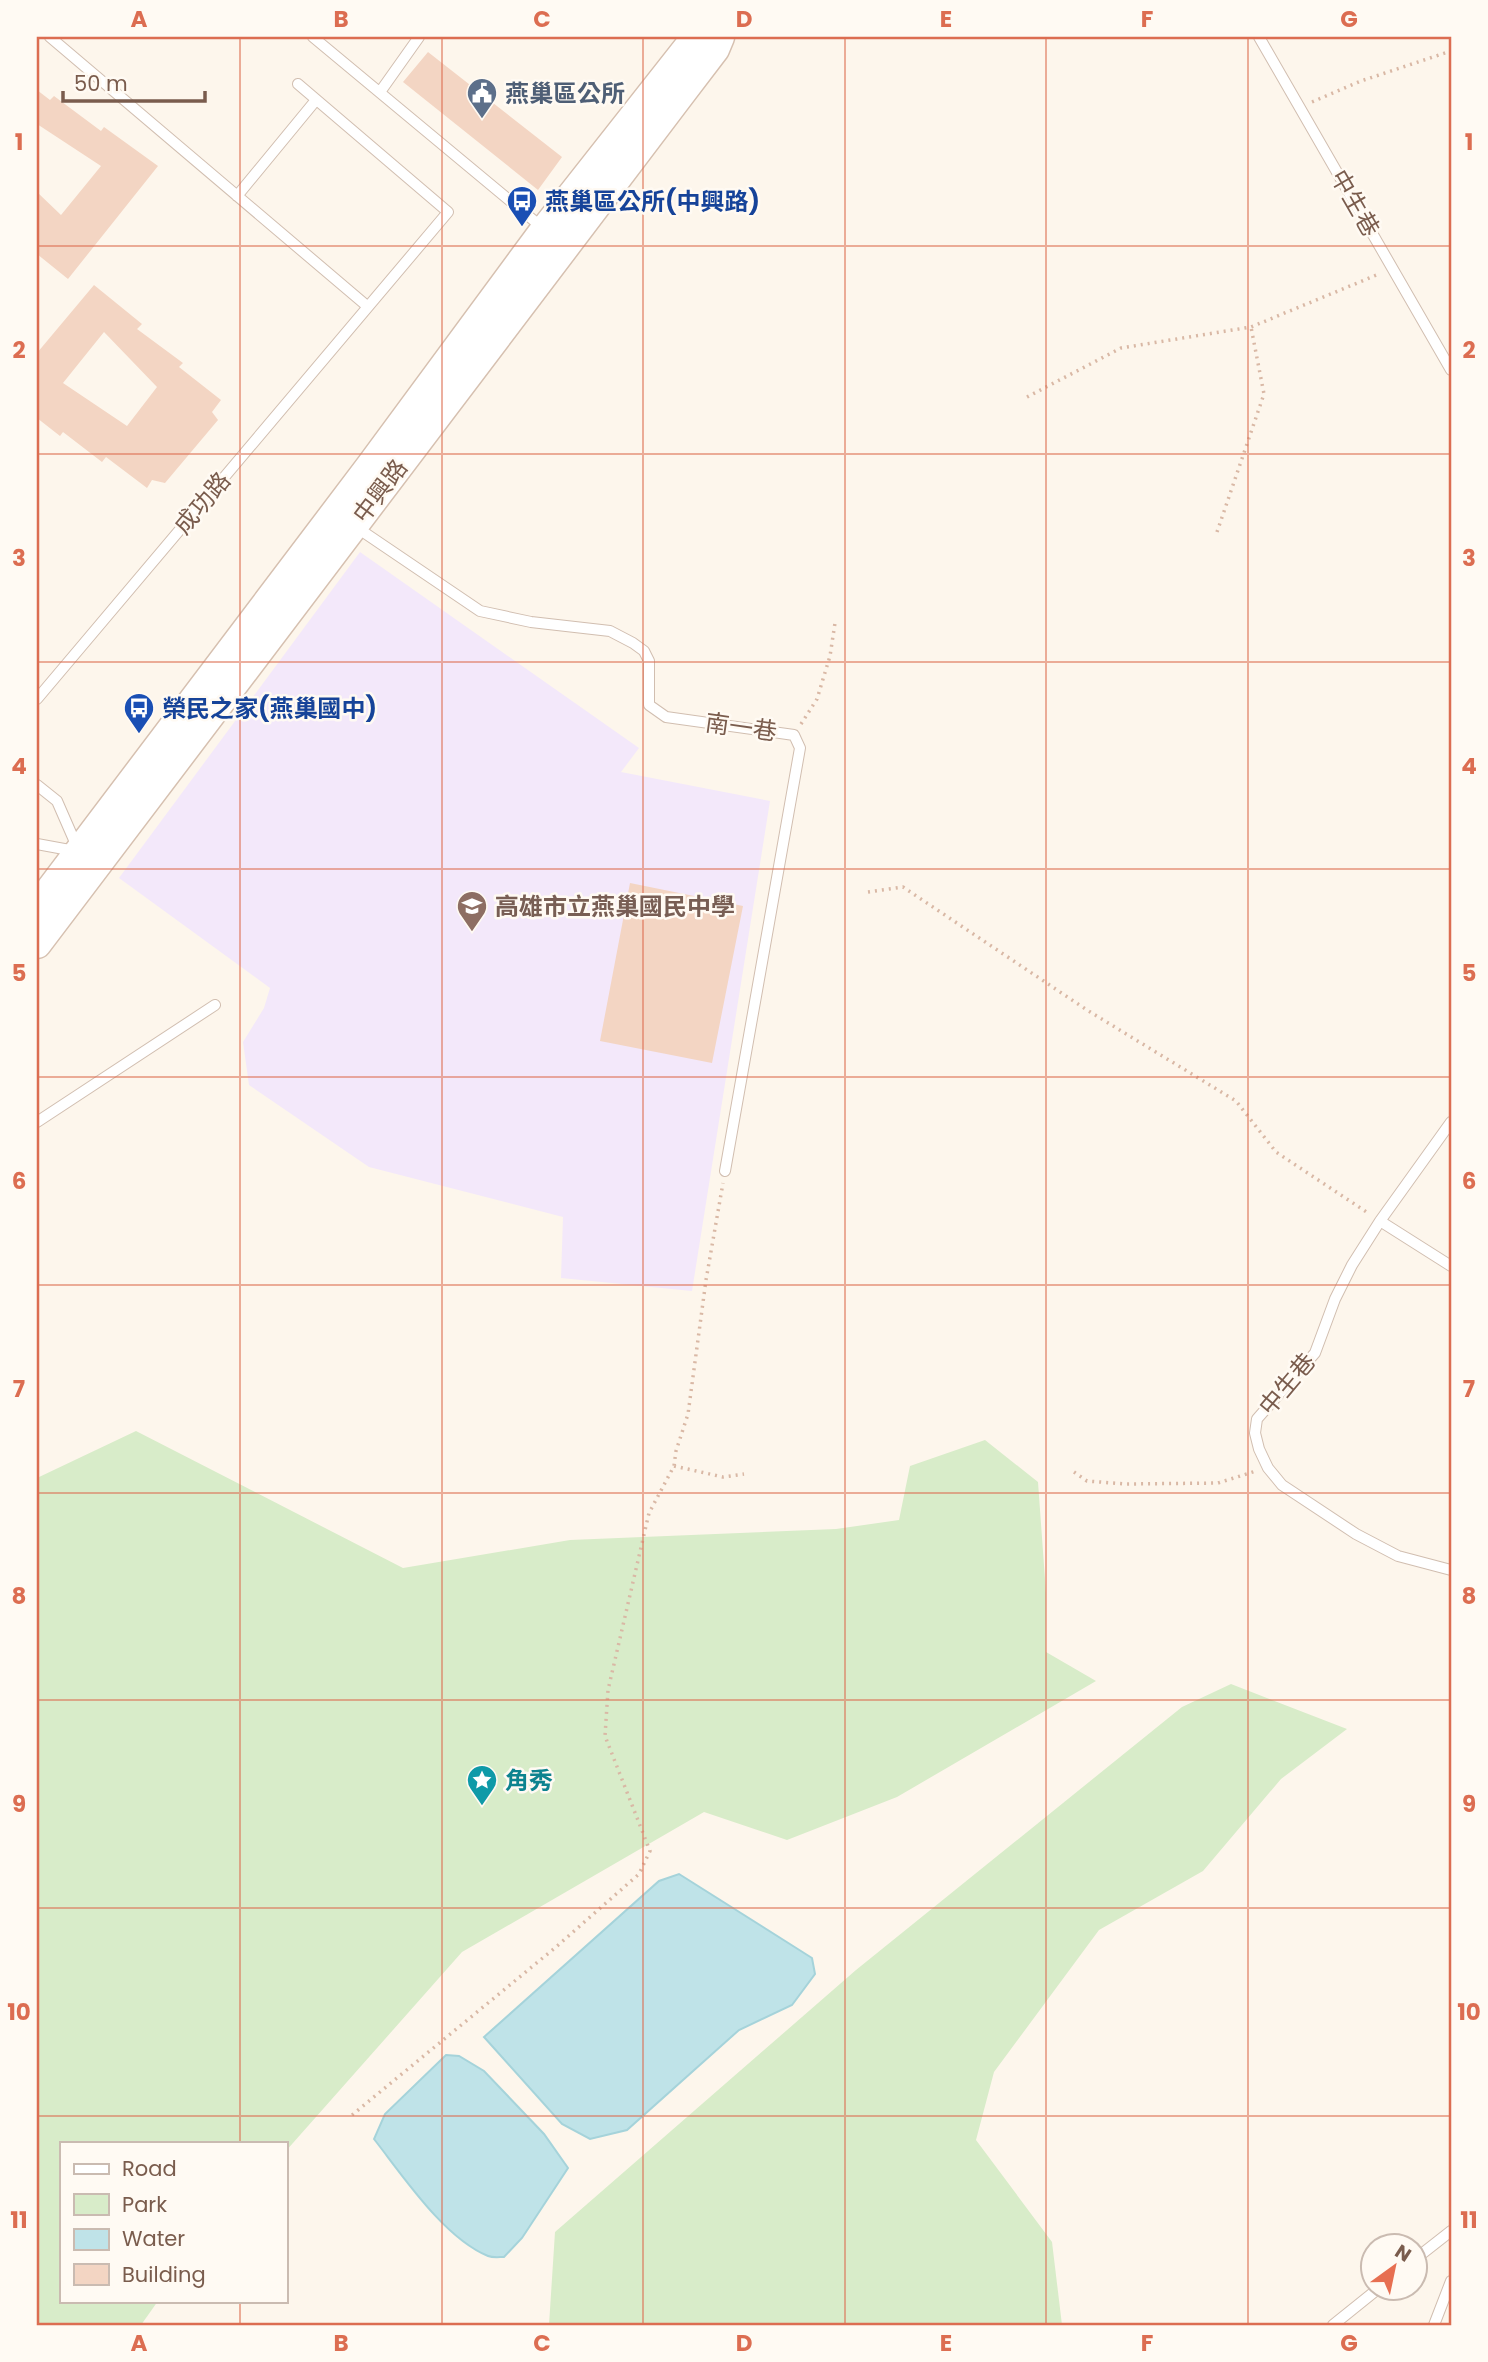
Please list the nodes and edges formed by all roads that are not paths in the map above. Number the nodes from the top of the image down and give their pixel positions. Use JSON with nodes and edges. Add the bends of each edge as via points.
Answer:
{"nodes":[{"id":1,"x":50,"y":37,"type":"edge"},
{"id":2,"x":313,"y":37,"type":"edge"},
{"id":3,"x":419,"y":37,"type":"edge"},
{"id":4,"x":1259,"y":37,"type":"edge"},
{"id":5,"x":702,"y":40,"type":"edge"},
{"id":6,"x":298,"y":84,"type":"dead end"},
{"id":7,"x":380,"y":92,"type":"junction"},
{"id":8,"x":316,"y":100,"type":"junction"},
{"id":9,"x":237,"y":196,"type":"junction"},
{"id":10,"x":545,"y":229,"type":"junction"},
{"id":11,"x":367,"y":306,"type":"junction"},
{"id":12,"x":1451,"y":370,"type":"edge"},
{"id":13,"x":344,"y":519,"type":"junction"},
{"id":14,"x":37,"y":699,"type":"edge"},
{"id":15,"x":37,"y":785,"type":"edge"},
{"id":16,"x":37,"y":844,"type":"edge"},
{"id":17,"x":88,"y":859,"type":"junction"},
{"id":18,"x":37,"y":907,"type":"edge"},
{"id":19,"x":37,"y":944,"type":"edge"},
{"id":20,"x":215,"y":1005,"type":"dead end"},
{"id":21,"x":37,"y":1122,"type":"edge"},
{"id":22,"x":1451,"y":1122,"type":"edge"},
{"id":23,"x":725,"y":1171,"type":"road end"},
{"id":24,"x":1380,"y":1221,"type":"junction"},
{"id":25,"x":1451,"y":1266,"type":"edge"},
{"id":26,"x":1451,"y":1570,"type":"edge"},
{"id":27,"x":1451,"y":2231,"type":"edge"},
{"id":28,"x":1428,"y":2250,"type":"edge"},
{"id":29,"x":1451,"y":2281,"type":"edge"},
{"id":30,"x":1362,"y":2302,"type":"edge"},
{"id":31,"x":1333,"y":2325,"type":"edge"},
{"id":32,"x":1434,"y":2325,"type":"edge"}],
"edges":[{"from":1,"to":9,"type":"lane"},
{"from":2,"to":7,"type":"lane"},
{"from":3,"to":7,"type":"lane"},
{"from":4,"to":12,"type":"lane","name":"中生巷"},
{"from":5,"to":10,"type":"main road","name":"中興路"},
{"from":5,"to":13,"type":"main road","name":"中興路"},
{"from":6,"to":8,"type":"lane","name":"成功路"},
{"from":7,"to":10,"type":"lane"},
{"from":8,"to":9,"type":"lane"},
{"from":8,"to":11,"type":"lane","name":"成功路","via":[[448,212]]},
{"from":9,"to":11,"type":"lane"},
{"from":10,"to":13,"type":"main road","name":"中興路"},
{"from":11,"to":14,"type":"lane","name":"成功路"},
{"from":13,"to":17,"type":"main road","name":"中興路"},
{"from":13,"to":23,"type":"lane","name":"南一巷","via":[[480,611],[610,631],[633,643],[649,661],[649,705],[666,717],[794,735],[800,748]]},
{"from":15,"to":17,"type":"lane","via":[[57,801]]},
{"from":16,"to":17,"type":"lane"},
{"from":17,"to":18,"type":"main road","name":"中興路"},
{"from":17,"to":19,"type":"main road","name":"中興路"},
{"from":20,"to":21,"type":"lane"},
{"from":22,"to":24,"type":"lane","name":"中生巷"},
{"from":24,"to":25,"type":"lane"},
{"from":24,"to":26,"type":"lane","name":"中生巷","via":[[1335,1299],[1315,1353],[1257,1419],[1255,1433],[1268,1468],[1282,1485],[1398,1556]]},
{"from":27,"to":28,"type":"lane"},
{"from":29,"to":32,"type":"lane"},
{"from":30,"to":31,"type":"lane"}]}
